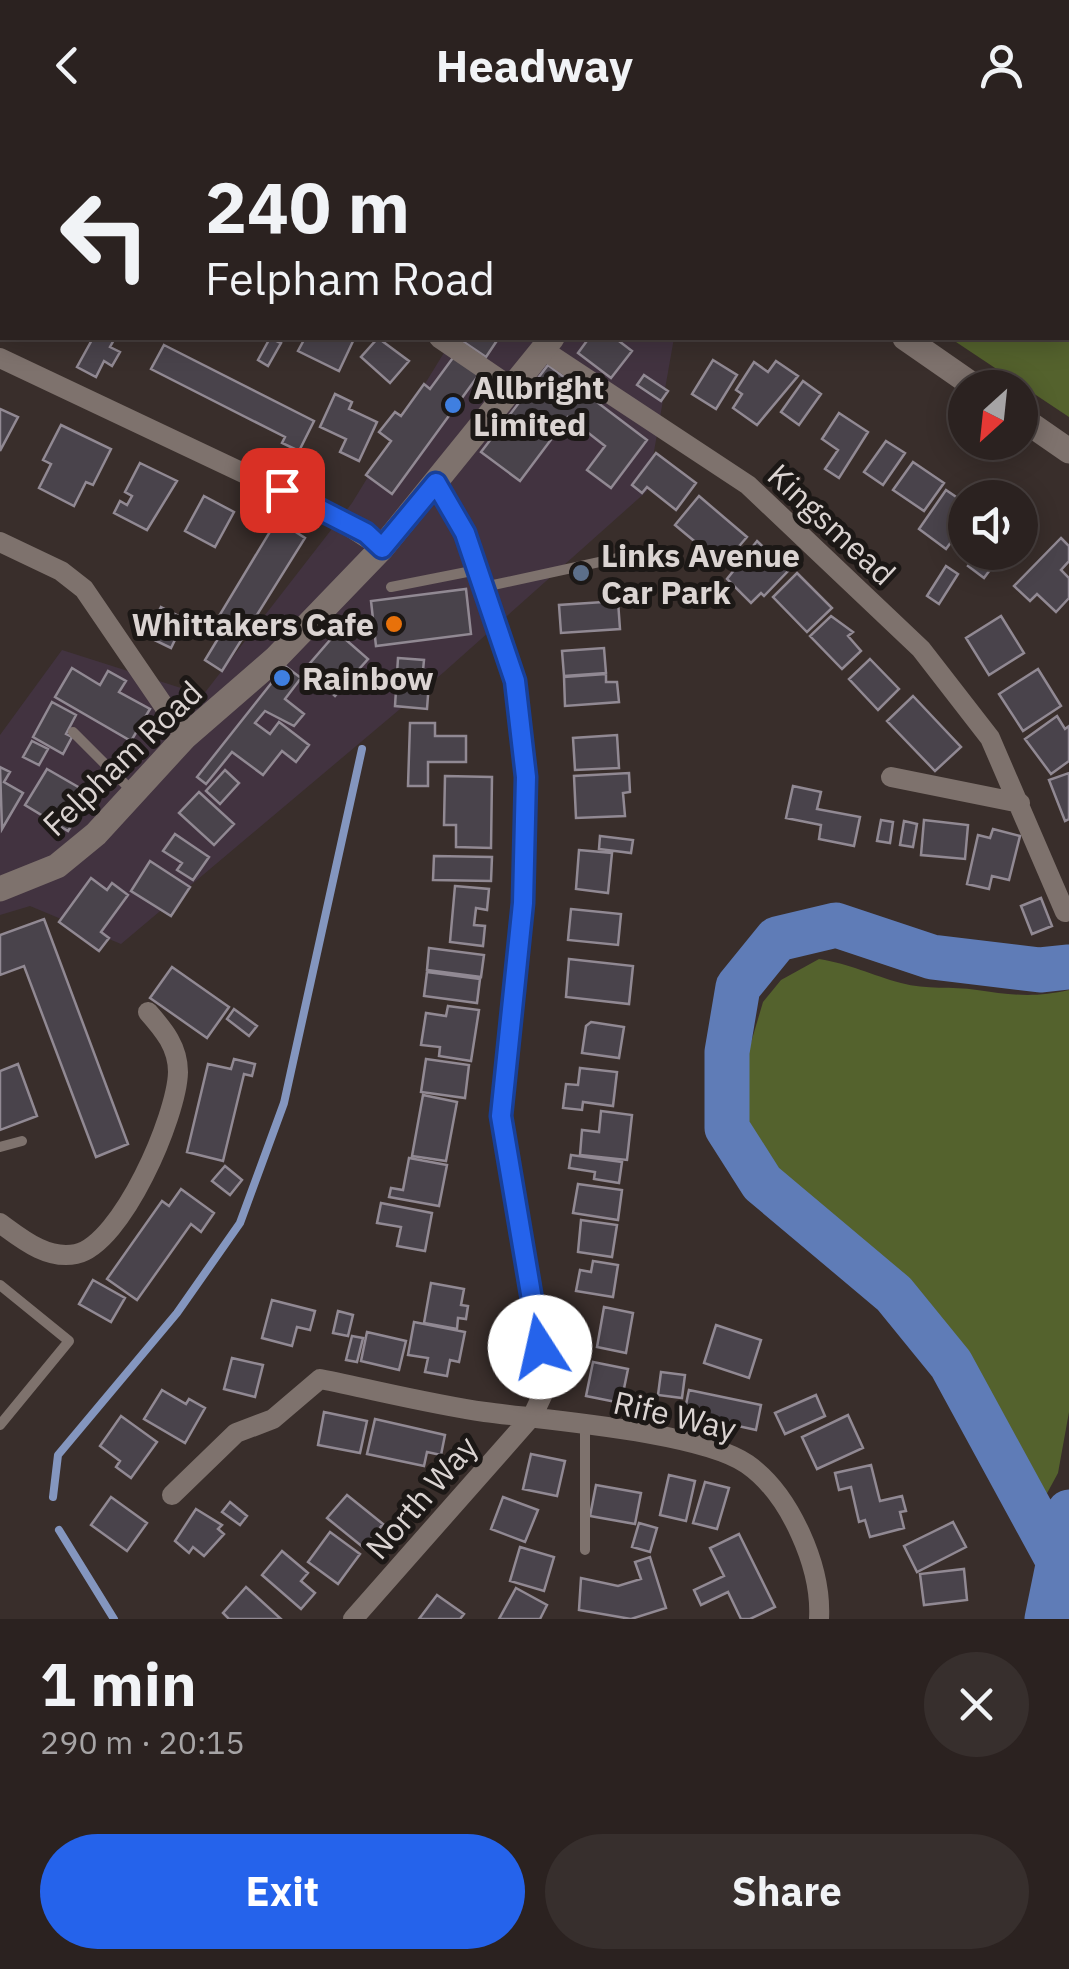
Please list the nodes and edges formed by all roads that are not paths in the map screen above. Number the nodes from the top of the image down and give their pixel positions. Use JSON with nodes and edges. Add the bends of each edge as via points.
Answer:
{"nodes":[{"id":1,"x":443,"y":340,"type":"edge"},
{"id":2,"x":908,"y":340,"type":"edge"},
{"id":3,"x":547,"y":343,"type":"edge"},
{"id":4,"x":0,"y":358,"type":"edge"},
{"id":5,"x":951,"y":370,"type":"edge"},
{"id":6,"x":511,"y":387,"type":"junction"},
{"id":7,"x":1038,"y":429,"type":"edge"},
{"id":8,"x":1069,"y":451,"type":"edge"},
{"id":9,"x":436,"y":483,"type":"junction"},
{"id":10,"x":0,"y":542,"type":"edge"},
{"id":11,"x":382,"y":548,"type":"junction"},
{"id":12,"x":627,"y":556,"type":"dead end"},
{"id":13,"x":481,"y":579,"type":"junction"},
{"id":14,"x":392,"y":588,"type":"dead end"},
{"id":15,"x":73,"y":732,"type":"dead end"},
{"id":16,"x":185,"y":738,"type":"junction"},
{"id":17,"x":891,"y":777,"type":"dead end"},
{"id":18,"x":135,"y":794,"type":"junction"},
{"id":19,"x":1020,"y":803,"type":"junction"},
{"id":20,"x":0,"y":889,"type":"edge"},
{"id":21,"x":1065,"y":912,"type":"dead end"},
{"id":22,"x":148,"y":1012,"type":"dead end"},
{"id":23,"x":22,"y":1141,"type":"dead end"},
{"id":24,"x":0,"y":1147,"type":"edge"},
{"id":25,"x":1,"y":1226,"type":"edge"},
{"id":26,"x":0,"y":1285,"type":"edge"},
{"id":27,"x":533,"y":1414,"type":"junction"},
{"id":28,"x":0,"y":1425,"type":"edge"},
{"id":29,"x":585,"y":1425,"type":"junction"},
{"id":30,"x":172,"y":1496,"type":"dead end"},
{"id":31,"x":586,"y":1550,"type":"dead end"},
{"id":32,"x":353,"y":1619,"type":"edge"},
{"id":33,"x":819,"y":1619,"type":"edge"}],
"edges":[{"from":1,"to":6,"type":"street"},
{"from":2,"to":5,"type":"street"},
{"from":3,"to":6,"type":"street","name":"Felpham Road"},
{"from":3,"to":19,"type":"street","name":"Kingsmead","via":[[748,485],[921,649],[990,738]]},
{"from":4,"to":11,"type":"street","via":[[316,507]]},
{"from":6,"to":9,"type":"street","name":"Felpham Road"},
{"from":7,"to":8,"type":"street"},
{"from":9,"to":11,"type":"street","name":"Felpham Road"},
{"from":9,"to":13,"type":"street","via":[[465,533]]},
{"from":10,"to":16,"type":"street","via":[[84,589]]},
{"from":11,"to":16,"type":"street","name":"Felpham Road","via":[[276,658]]},
{"from":12,"to":13,"type":"lane"},
{"from":13,"to":14,"type":"lane"},
{"from":13,"to":27,"type":"street","via":[[515,681],[526,777],[523,903],[501,1116],[547,1385]]},
{"from":15,"to":18,"type":"lane"},
{"from":16,"to":18,"type":"street","name":"Felpham Road"},
{"from":17,"to":19,"type":"street"},
{"from":18,"to":20,"type":"street","name":"Felpham Road","via":[[58,866]]},
{"from":19,"to":21,"type":"street","name":"Kingsmead"},
{"from":22,"to":25,"type":"street","via":[[168,1034],[178,1073],[159,1142],[132,1196],[102,1238],[74,1255],[40,1250]]},
{"from":23,"to":24,"type":"lane"},
{"from":26,"to":28,"type":"lane","via":[[69,1341]]},
{"from":27,"to":29,"type":"street","name":"Rife Way"},
{"from":27,"to":30,"type":"street","name":"Rife Way","via":[[486,1412],[320,1379],[273,1419],[236,1433]]},
{"from":27,"to":32,"type":"street","name":"North Way"},
{"from":29,"to":31,"type":"lane"},
{"from":29,"to":33,"type":"street","name":"Rife Way","via":[[722,1451],[746,1464],[766,1481],[800,1534]]}]}
